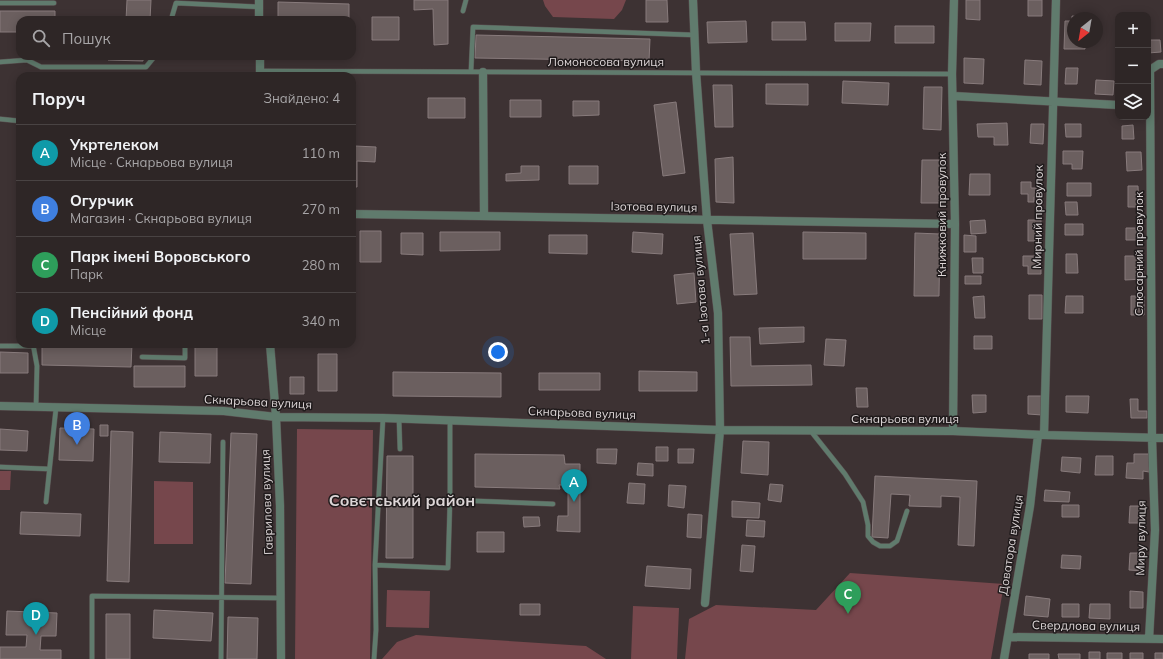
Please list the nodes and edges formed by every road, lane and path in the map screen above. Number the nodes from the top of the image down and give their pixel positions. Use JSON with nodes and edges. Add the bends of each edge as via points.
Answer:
{"nodes":[{"id":1,"x":466,"y":0,"type":"edge"},
{"id":2,"x":693,"y":0,"type":"edge"},
{"id":3,"x":954,"y":0,"type":"edge"},
{"id":4,"x":1056,"y":0,"type":"edge"},
{"id":5,"x":0,"y":3,"type":"edge"},
{"id":6,"x":54,"y":3,"type":"dead end"},
{"id":7,"x":259,"y":3,"type":"edge"},
{"id":8,"x":463,"y":11,"type":"dead end"},
{"id":9,"x":172,"y":16,"type":"edge"},
{"id":10,"x":259,"y":16,"type":"edge"},
{"id":11,"x":695,"y":35,"type":"junction"},
{"id":12,"x":27,"y":60,"type":"edge"},
{"id":13,"x":27,"y":60,"type":"edge"},
{"id":14,"x":152,"y":60,"type":"edge"},
{"id":15,"x":260,"y":60,"type":"edge"},
{"id":16,"x":0,"y":62,"type":"edge"},
{"id":17,"x":1163,"y":64,"type":"edge"},
{"id":18,"x":260,"y":72,"type":"edge"},
{"id":19,"x":471,"y":72,"type":"junction"},
{"id":20,"x":483,"y":72,"type":"junction"},
{"id":21,"x":696,"y":72,"type":"junction"},
{"id":22,"x":356,"y":73,"type":"edge"},
{"id":23,"x":952,"y":74,"type":"junction"},
{"id":24,"x":1150,"y":84,"type":"edge"},
{"id":25,"x":953,"y":96,"type":"junction"},
{"id":26,"x":1052,"y":102,"type":"junction"},
{"id":27,"x":1115,"y":105,"type":"edge"},
{"id":28,"x":0,"y":119,"type":"edge"},
{"id":29,"x":1149,"y":120,"type":"edge"},
{"id":30,"x":16,"y":121,"type":"edge"},
{"id":31,"x":356,"y":214,"type":"edge"},
{"id":32,"x":484,"y":215,"type":"junction"},
{"id":33,"x":707,"y":220,"type":"junction"},
{"id":34,"x":955,"y":224,"type":"junction"},
{"id":35,"x":0,"y":346,"type":"edge"},
{"id":36,"x":16,"y":346,"type":"edge"},
{"id":37,"x":34,"y":348,"type":"edge"},
{"id":38,"x":185,"y":348,"type":"edge"},
{"id":39,"x":270,"y":348,"type":"edge"},
{"id":40,"x":142,"y":358,"type":"dead end"},
{"id":41,"x":0,"y":406,"type":"edge"},
{"id":42,"x":36,"y":407,"type":"junction"},
{"id":43,"x":56,"y":408,"type":"junction"},
{"id":44,"x":276,"y":417,"type":"junction"},
{"id":45,"x":383,"y":418,"type":"junction"},
{"id":46,"x":399,"y":419,"type":"junction"},
{"id":47,"x":450,"y":421,"type":"junction"},
{"id":48,"x":720,"y":430,"type":"junction"},
{"id":49,"x":810,"y":430,"type":"junction"},
{"id":50,"x":953,"y":430,"type":"junction"},
{"id":51,"x":1041,"y":435,"type":"junction"},
{"id":52,"x":1152,"y":438,"type":"junction"},
{"id":53,"x":1163,"y":438,"type":"edge"},
{"id":54,"x":223,"y":442,"type":"dead end"},
{"id":55,"x":400,"y":449,"type":"dead end"},
{"id":56,"x":0,"y":467,"type":"edge"},
{"id":57,"x":49,"y":469,"type":"junction"},
{"id":58,"x":450,"y":500,"type":"junction"},
{"id":59,"x":46,"y":502,"type":"dead end"},
{"id":60,"x":553,"y":504,"type":"dead end"},
{"id":61,"x":907,"y":511,"type":"dead end"},
{"id":62,"x":376,"y":565,"type":"junction"},
{"id":63,"x":222,"y":598,"type":"junction"},
{"id":64,"x":280,"y":598,"type":"junction"},
{"id":65,"x":705,"y":602,"type":"dead end"},
{"id":66,"x":1008,"y":637,"type":"junction"},
{"id":67,"x":1149,"y":639,"type":"junction"},
{"id":68,"x":1163,"y":639,"type":"edge"},
{"id":69,"x":92,"y":659,"type":"edge"},
{"id":70,"x":221,"y":659,"type":"edge"},
{"id":71,"x":281,"y":659,"type":"edge"},
{"id":72,"x":374,"y":659,"type":"edge"},
{"id":73,"x":1004,"y":659,"type":"edge"}],
"edges":[{"from":1,"to":8,"type":"lane"},
{"from":2,"to":11,"type":"street","name":"1-а Ізотова вулиця"},
{"from":3,"to":23,"type":"street","name":"Книжковий провулок"},
{"from":4,"to":26,"type":"street","name":"Мирний провулок"},
{"from":5,"to":6,"type":"lane"},
{"from":7,"to":9,"type":"lane","via":[[176,3]]},
{"from":7,"to":10,"type":"street"},
{"from":11,"to":19,"type":"lane","via":[[473,27]]},
{"from":11,"to":21,"type":"street","name":"1-а Ізотова вулиця"},
{"from":12,"to":14,"type":"lane","via":[[41,66],[146,67]]},
{"from":13,"to":16,"type":"lane"},
{"from":15,"to":18,"type":"street"},
{"from":17,"to":24,"type":"street","name":"Слюсарний провулок","via":[[1150,70]]},
{"from":19,"to":20,"type":"lane","name":"Ломоносова вулиця"},
{"from":19,"to":22,"type":"lane","name":"Ломоносова вулиця"},
{"from":20,"to":21,"type":"lane","name":"Ломоносова вулиця"},
{"from":20,"to":32,"type":"street"},
{"from":21,"to":23,"type":"lane","name":"Ломоносова вулиця"},
{"from":21,"to":33,"type":"street","name":"1-а Ізотова вулиця"},
{"from":23,"to":25,"type":"street","name":"Книжковий провулок"},
{"from":25,"to":26,"type":"street"},
{"from":25,"to":34,"type":"street","name":"Книжковий провулок"},
{"from":26,"to":27,"type":"street"},
{"from":26,"to":51,"type":"street","name":"Мирний провулок"},
{"from":28,"to":30,"type":"lane"},
{"from":29,"to":52,"type":"street","name":"Слюсарний провулок"},
{"from":31,"to":32,"type":"street","name":"Ізотова вулиця"},
{"from":32,"to":33,"type":"street","name":"Ізотова вулиця"},
{"from":33,"to":34,"type":"street","name":"Ізотова вулиця"},
{"from":33,"to":48,"type":"street","name":"1-а Ізотова вулиця","via":[[718,313]]},
{"from":34,"to":50,"type":"street","name":"Книжковий провулок"},
{"from":35,"to":36,"type":"lane"},
{"from":37,"to":42,"type":"lane","via":[[37,366]]},
{"from":38,"to":40,"type":"lane","via":[[185,358]]},
{"from":39,"to":44,"type":"street","name":"Гаврилова вулиця"},
{"from":41,"to":42,"type":"street","name":"Скнарьова вулиця"},
{"from":42,"to":43,"type":"street","name":"Скнарьова вулиця"},
{"from":43,"to":44,"type":"street","name":"Скнарьова вулиця","via":[[224,411]]},
{"from":43,"to":57,"type":"lane"},
{"from":44,"to":45,"type":"street","name":"Скнарьова вулиця"},
{"from":44,"to":64,"type":"street","name":"Гаврилова вулиця","via":[[280,506]]},
{"from":45,"to":46,"type":"street","name":"Скнарьова вулиця"},
{"from":45,"to":62,"type":"lane"},
{"from":46,"to":47,"type":"street","name":"Скнарьова вулиця"},
{"from":46,"to":55,"type":"lane"},
{"from":47,"to":48,"type":"street","name":"Скнарьова вулиця"},
{"from":47,"to":58,"type":"lane"},
{"from":48,"to":49,"type":"street","name":"Скнарьова вулиця"},
{"from":48,"to":65,"type":"street","name":"1-а Ізотова вулиця"},
{"from":49,"to":50,"type":"street","name":"Скнарьова вулиця"},
{"from":49,"to":61,"type":"lane","via":[[845,474],[863,502],[868,536],[873,542],[880,546],[890,546],[898,541]]},
{"from":50,"to":51,"type":"street","name":"Скнарьова вулиця"},
{"from":51,"to":52,"type":"street","name":"Скнарьова вулиця"},
{"from":51,"to":66,"type":"street","name":"Доватора вулиця"},
{"from":52,"to":53,"type":"street","name":"Скнарьова вулиця"},
{"from":52,"to":67,"type":"street","name":"Миру вулиця","via":[[1155,530]]},
{"from":54,"to":63,"type":"lane"},
{"from":56,"to":57,"type":"lane"},
{"from":57,"to":59,"type":"lane"},
{"from":58,"to":60,"type":"lane"},
{"from":58,"to":62,"type":"lane","via":[[448,568]]},
{"from":62,"to":72,"type":"lane"},
{"from":63,"to":64,"type":"lane"},
{"from":63,"to":69,"type":"lane","via":[[92,596]]},
{"from":63,"to":70,"type":"lane"},
{"from":64,"to":71,"type":"street","name":"Гаврилова вулиця"},
{"from":66,"to":67,"type":"street","name":"Свердлова вулиця"},
{"from":66,"to":73,"type":"street","name":"Доватора вулиця"},
{"from":67,"to":68,"type":"street","name":"Свердлова вулиця"}]}
